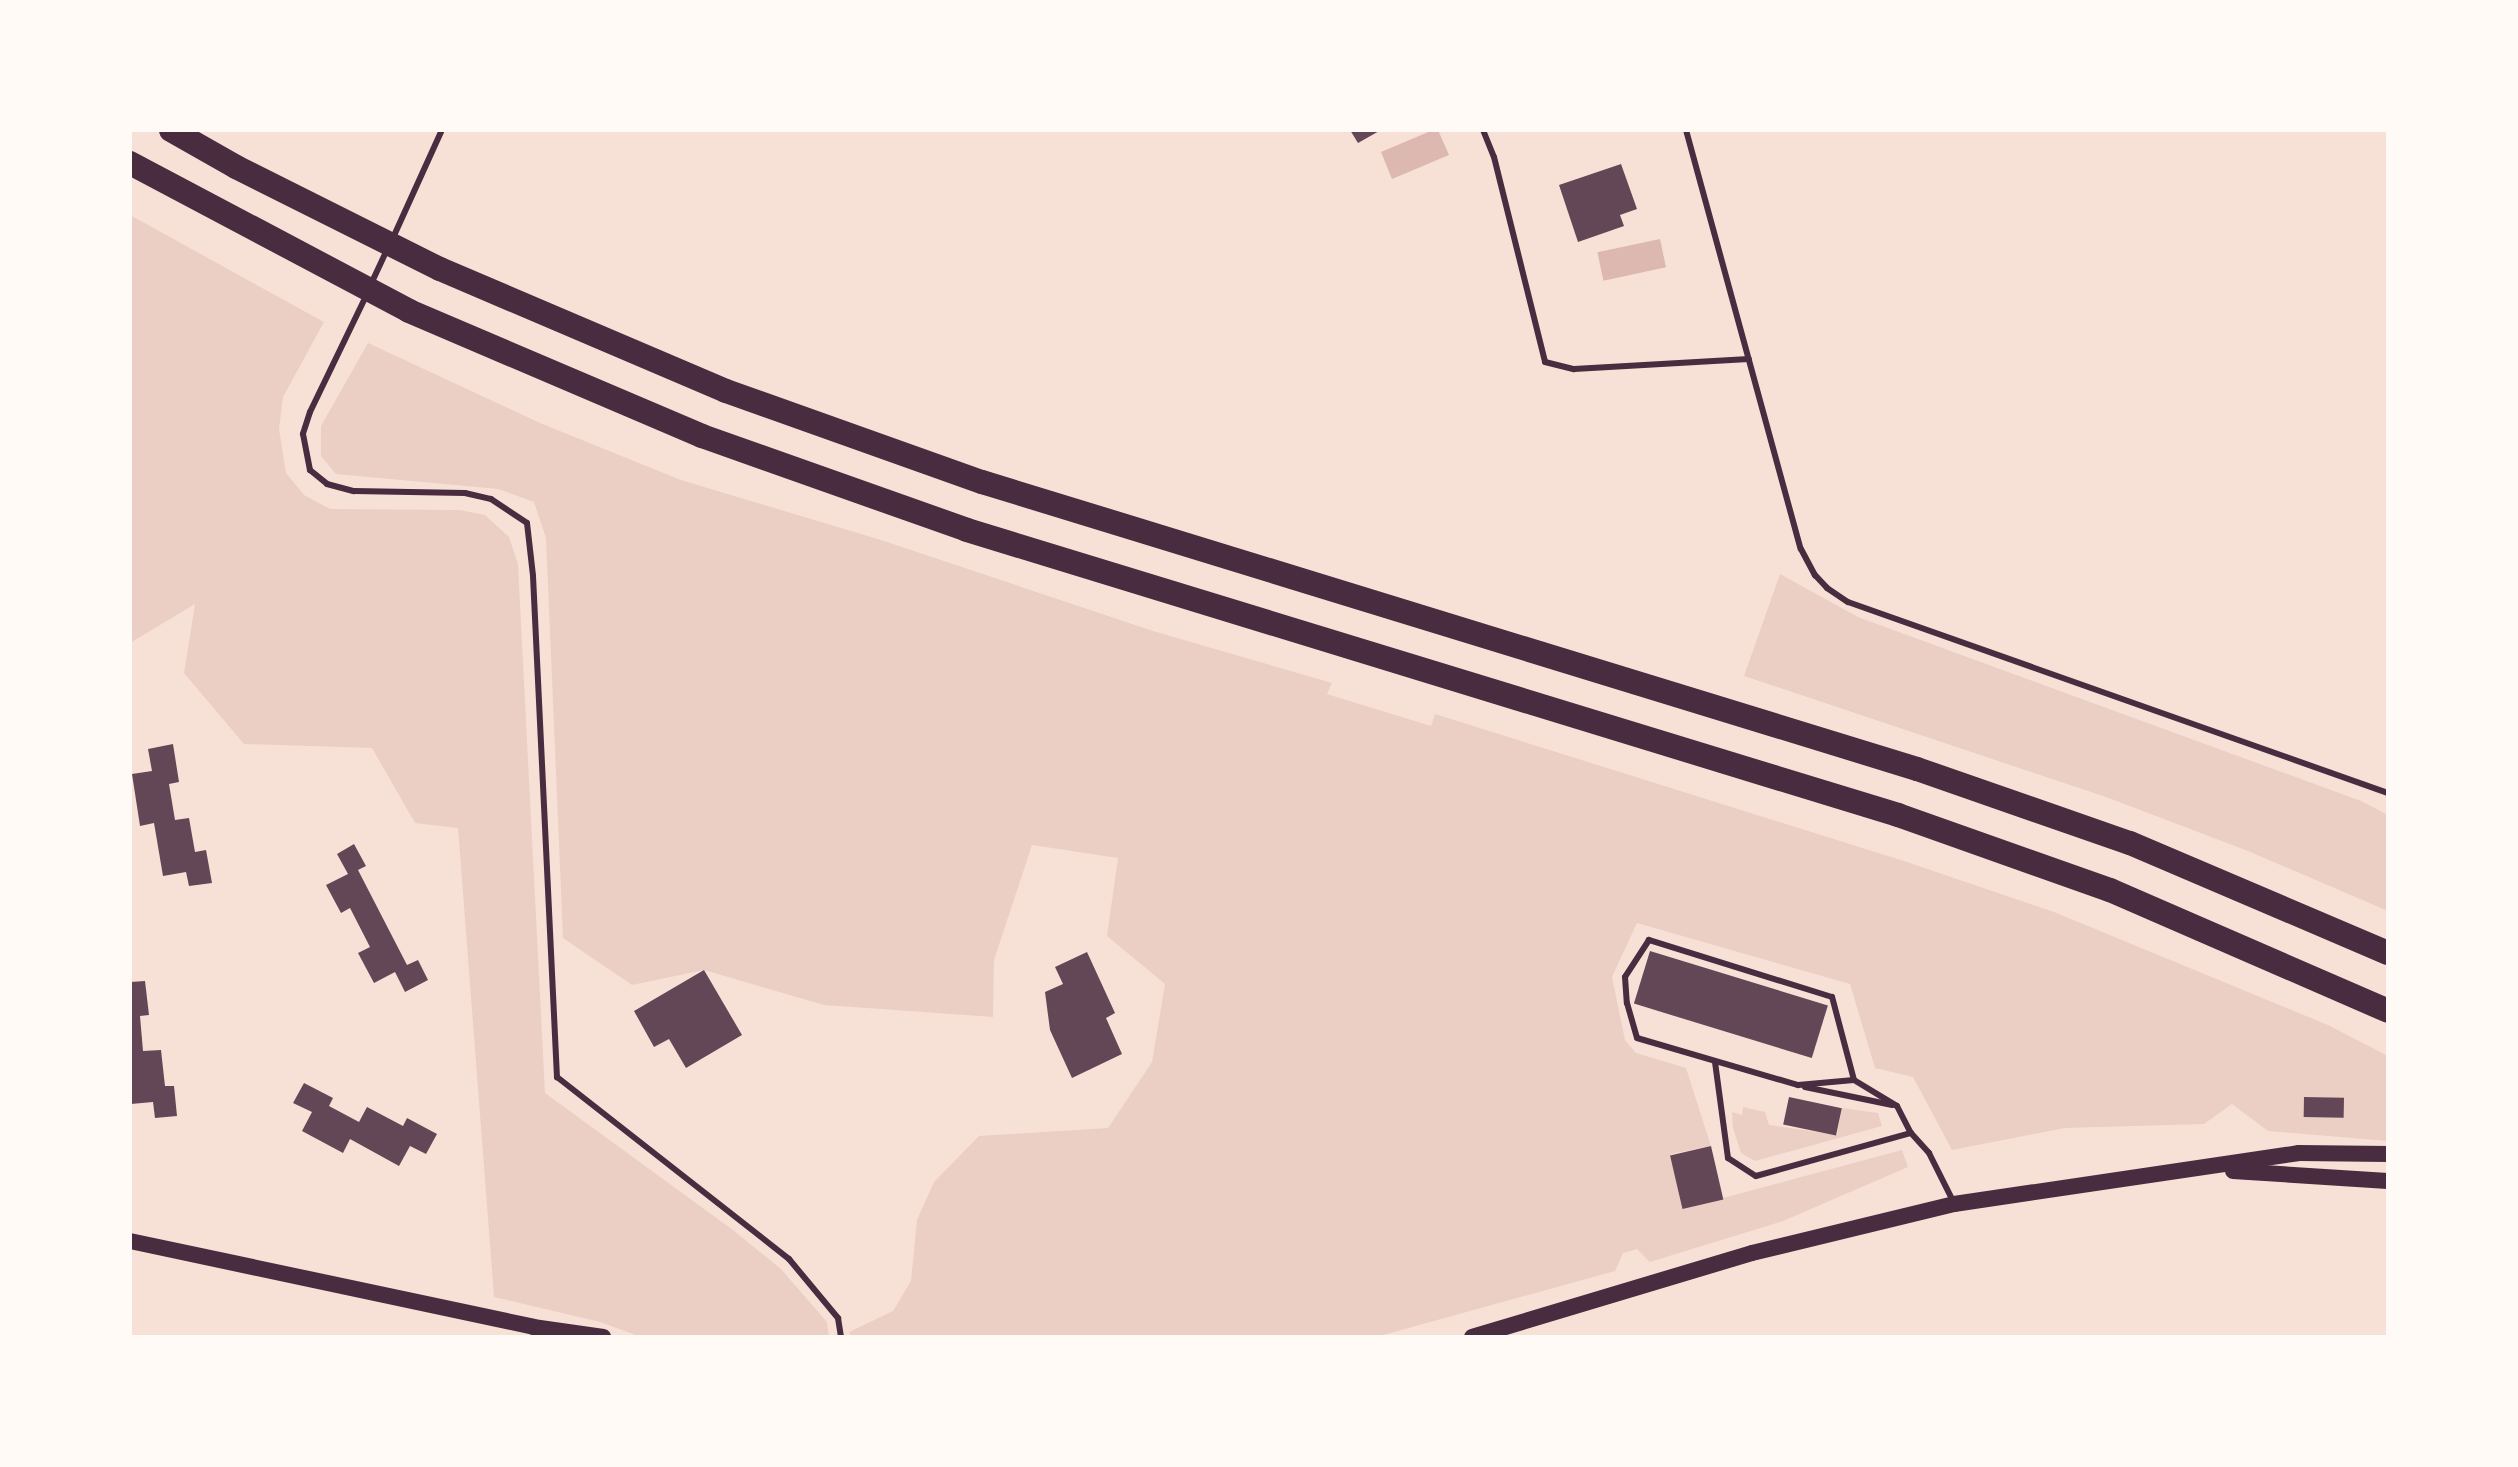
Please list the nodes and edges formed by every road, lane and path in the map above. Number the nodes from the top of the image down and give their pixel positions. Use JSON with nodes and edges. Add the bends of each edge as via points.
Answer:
{"nodes":[{"id":1,"x":171,"y":130,"type":"edge"},
{"id":2,"x":442,"y":130,"type":"edge"},
{"id":3,"x":1483,"y":130,"type":"edge"},
{"id":4,"x":1686,"y":130,"type":"edge"},
{"id":5,"x":130,"y":163,"type":"edge"},
{"id":6,"x":1749,"y":359,"type":"junction"},
{"id":7,"x":2388,"y":790,"type":"edge"},
{"id":8,"x":2388,"y":953,"type":"edge"},
{"id":9,"x":2388,"y":1011,"type":"edge"},
{"id":10,"x":1715,"y":1062,"type":"junction"},
{"id":11,"x":1854,"y":1080,"type":"junction"},
{"id":12,"x":1798,"y":1085,"type":"junction"},
{"id":13,"x":1897,"y":1106,"type":"junction"},
{"id":14,"x":1911,"y":1133,"type":"junction"},
{"id":15,"x":2388,"y":1154,"type":"edge"},
{"id":16,"x":2204,"y":1170,"type":"junction"},
{"id":17,"x":2388,"y":1181,"type":"edge"},
{"id":18,"x":1954,"y":1204,"type":"junction"},
{"id":19,"x":130,"y":1241,"type":"edge"},
{"id":20,"x":533,"y":1327,"type":"junction"},
{"id":21,"x":556,"y":1337,"type":"edge"},
{"id":22,"x":603,"y":1337,"type":"edge"},
{"id":23,"x":841,"y":1337,"type":"edge"},
{"id":24,"x":1472,"y":1337,"type":"edge"}],
"edges":[{"from":1,"to":8,"type":"highway","via":[[440,269],[726,391],[982,482],[1917,769],[2130,843]]},
{"from":2,"to":23,"type":"lane","via":[[310,412],[303,434],[310,470],[327,484],[354,491],[465,493],[491,499],[527,523],[557,1077],[789,1259],[838,1318]]},
{"from":3,"to":6,"type":"lane","via":[[1545,362],[1574,369]]},
{"from":4,"to":6,"type":"lane"},
{"from":5,"to":9,"type":"highway","via":[[409,311],[702,436],[967,530],[1898,815],[2110,890]]},
{"from":6,"to":7,"type":"lane","via":[[1801,549],[1827,588],[1863,607]]},
{"from":10,"to":11,"type":"lane","via":[[1637,1038],[1625,977],[1649,940],[1832,997]]},
{"from":10,"to":12,"type":"lane"},
{"from":10,"to":14,"type":"lane","via":[[1728,1158],[1756,1176]]},
{"from":11,"to":12,"type":"lane"},
{"from":11,"to":13,"type":"lane"},
{"from":12,"to":13,"type":"lane"},
{"from":13,"to":14,"type":"lane"},
{"from":14,"to":18,"type":"lane","via":[[1929,1153]]},
{"from":15,"to":16,"type":"main road","via":[[2299,1153]]},
{"from":16,"to":17,"type":"main road"},
{"from":16,"to":18,"type":"main road"},
{"from":18,"to":24,"type":"main road","via":[[1752,1253]]},
{"from":19,"to":20,"type":"main road"},
{"from":20,"to":21,"type":"main road"},
{"from":20,"to":22,"type":"main road"}]}
